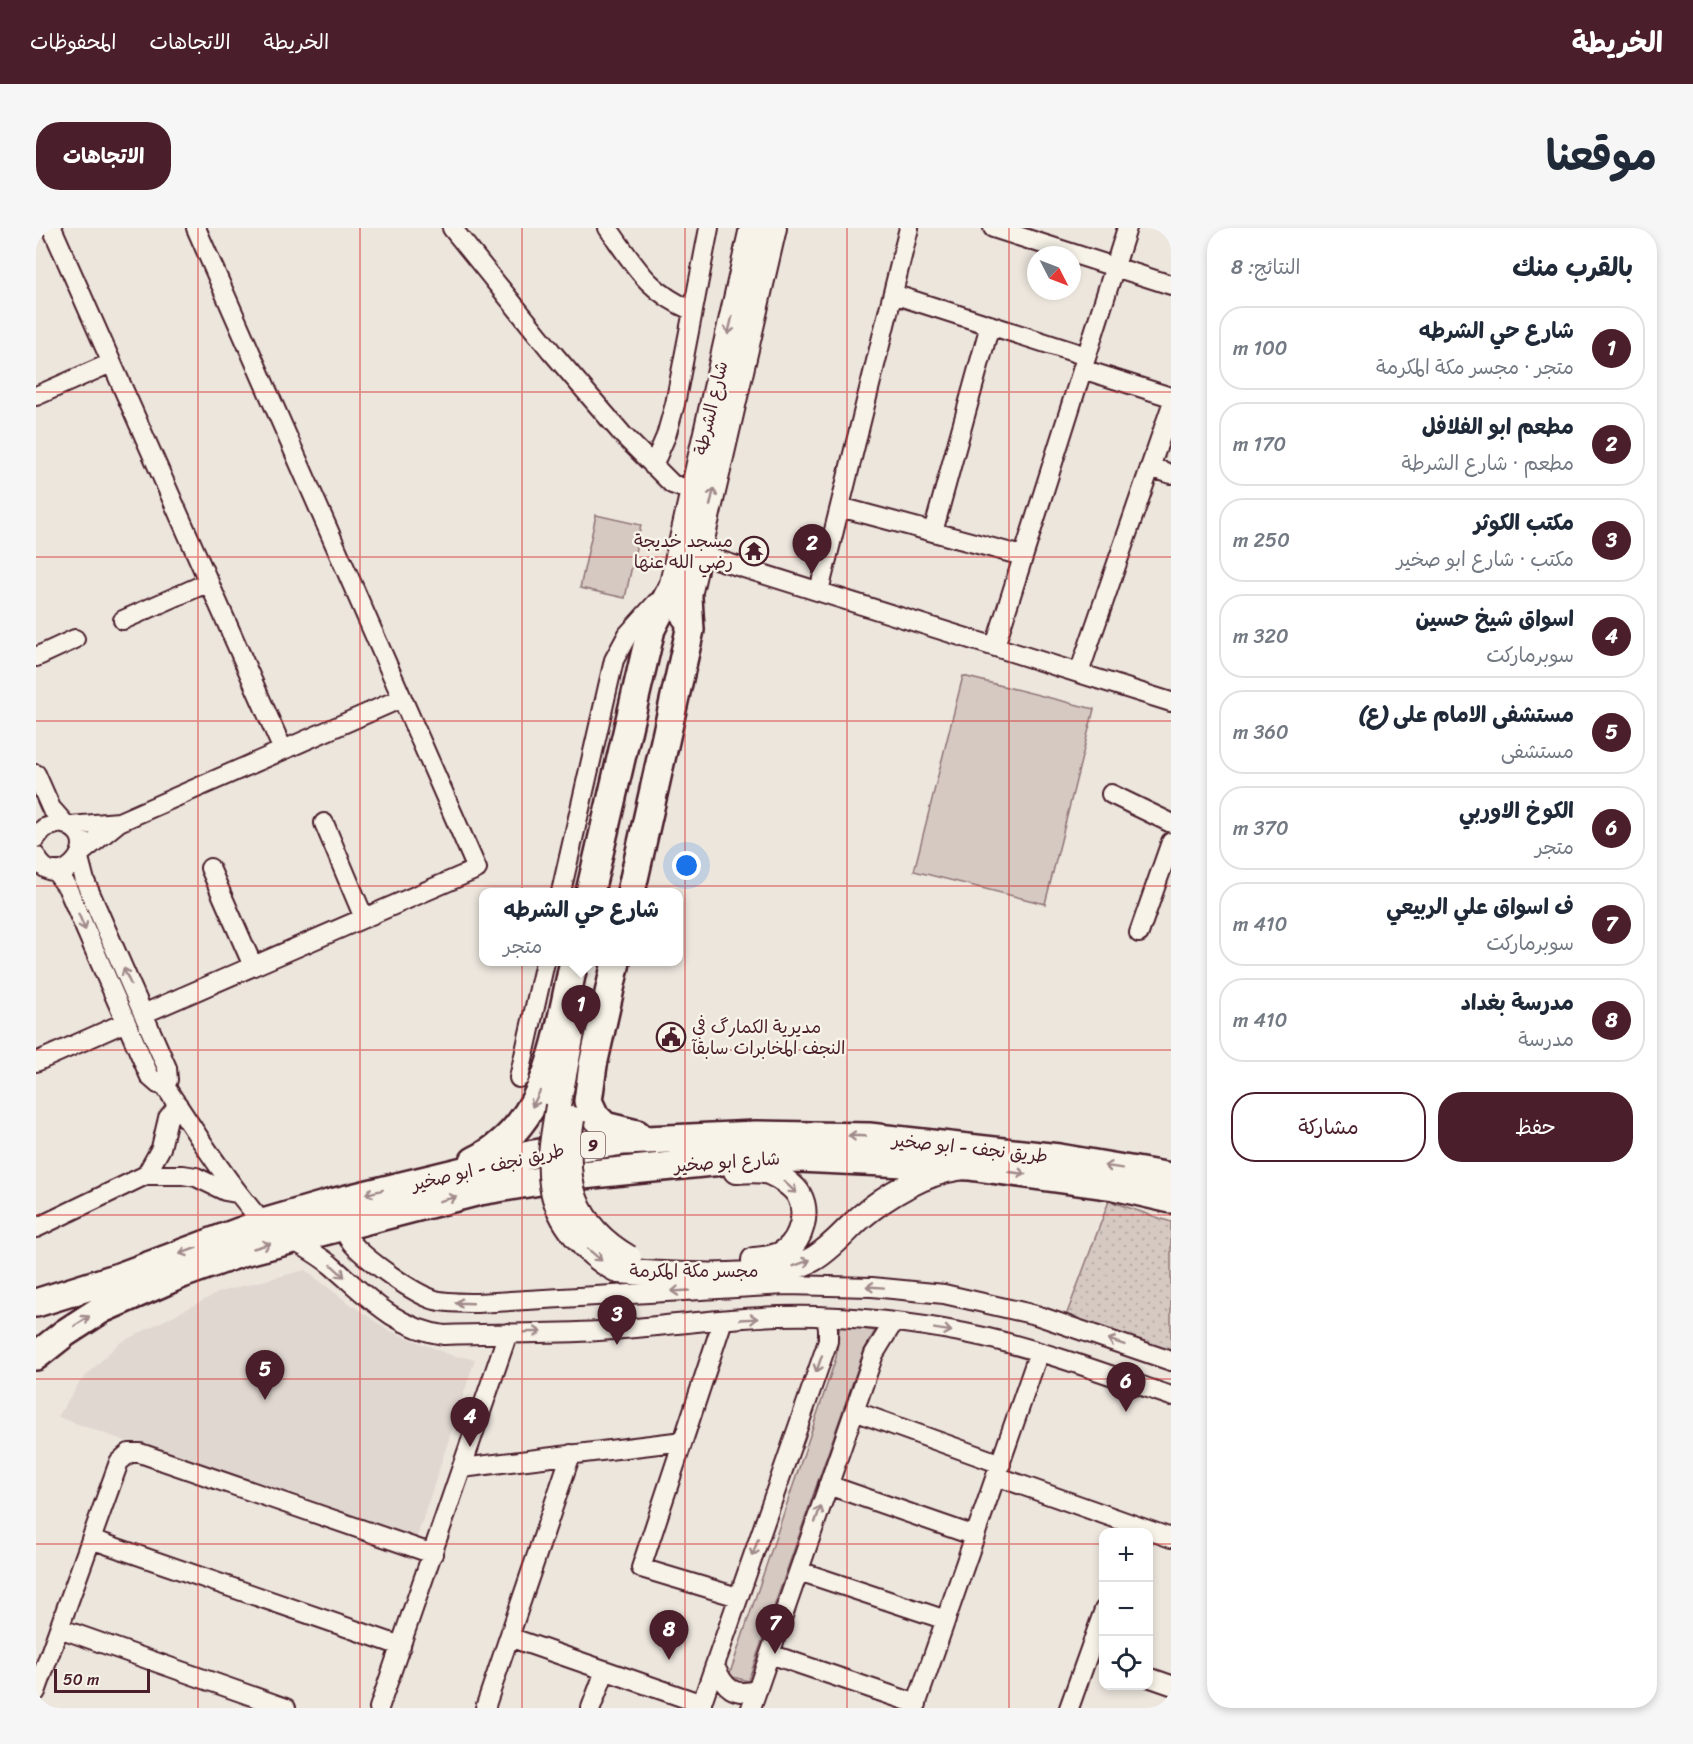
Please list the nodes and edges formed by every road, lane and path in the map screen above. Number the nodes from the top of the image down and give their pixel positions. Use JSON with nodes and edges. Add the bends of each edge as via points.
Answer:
{"nodes":[{"id":1,"x":52,"y":228,"type":"edge"},
{"id":2,"x":196,"y":228,"type":"edge"},
{"id":3,"x":453,"y":228,"type":"edge"},
{"id":4,"x":608,"y":228,"type":"edge"},
{"id":5,"x":709,"y":228,"type":"edge"},
{"id":6,"x":909,"y":228,"type":"edge"},
{"id":7,"x":993,"y":228,"type":"edge"},
{"id":8,"x":1127,"y":228,"type":"edge"},
{"id":9,"x":761,"y":238,"type":"edge"},
{"id":10,"x":1115,"y":266,"type":"junction"},
{"id":11,"x":751,"y":281,"type":"junction"},
{"id":12,"x":1171,"y":285,"type":"edge"},
{"id":13,"x":893,"y":294,"type":"junction"},
{"id":14,"x":693,"y":311,"type":"junction"},
{"id":15,"x":990,"y":325,"type":"junction"},
{"id":16,"x":1084,"y":362,"type":"junction"},
{"id":17,"x":111,"y":363,"type":"junction"},
{"id":18,"x":36,"y":396,"type":"edge"},
{"id":19,"x":1171,"y":397,"type":"edge"},
{"id":20,"x":1171,"y":407,"type":"edge"},
{"id":21,"x":653,"y":466,"type":"junction"},
{"id":22,"x":1150,"y":467,"type":"junction"},
{"id":23,"x":1171,"y":474,"type":"edge"},
{"id":24,"x":692,"y":491,"type":"junction"},
{"id":25,"x":840,"y":507,"type":"junction"},
{"id":26,"x":933,"y":532,"type":"junction"},
{"id":27,"x":699,"y":554,"type":"junction"},
{"id":28,"x":1023,"y":556,"type":"junction"},
{"id":29,"x":209,"y":582,"type":"junction"},
{"id":30,"x":819,"y":591,"type":"junction"},
{"id":31,"x":680,"y":593,"type":"junction"},
{"id":32,"x":123,"y":620,"type":"dead end"},
{"id":33,"x":75,"y":639,"type":"dead end"},
{"id":34,"x":994,"y":646,"type":"junction"},
{"id":35,"x":36,"y":657,"type":"edge"},
{"id":36,"x":1079,"y":673,"type":"junction"},
{"id":37,"x":402,"y":698,"type":"junction"},
{"id":38,"x":1171,"y":702,"type":"edge"},
{"id":39,"x":283,"y":750,"type":"junction"},
{"id":40,"x":36,"y":774,"type":"edge"},
{"id":41,"x":1111,"y":794,"type":"dead end"},
{"id":42,"x":119,"y":822,"type":"junction"},
{"id":43,"x":324,"y":823,"type":"dead end"},
{"id":44,"x":1171,"y":823,"type":"edge"},
{"id":45,"x":36,"y":824,"type":"edge"},
{"id":46,"x":68,"y":825,"type":"junction"},
{"id":47,"x":36,"y":838,"type":"edge"},
{"id":48,"x":1171,"y":842,"type":"edge"},
{"id":49,"x":80,"y":855,"type":"junction"},
{"id":50,"x":44,"y":866,"type":"edge"},
{"id":51,"x":210,"y":868,"type":"dead end"},
{"id":52,"x":562,"y":888,"type":"edge"},
{"id":53,"x":612,"y":888,"type":"edge"},
{"id":54,"x":613,"y":888,"type":"edge"},
{"id":55,"x":364,"y":918,"type":"junction"},
{"id":56,"x":1139,"y":933,"type":"dead end"},
{"id":57,"x":253,"y":966,"type":"junction"},
{"id":58,"x":544,"y":966,"type":"edge"},
{"id":59,"x":573,"y":966,"type":"edge"},
{"id":60,"x":586,"y":966,"type":"edge"},
{"id":61,"x":605,"y":966,"type":"edge"},
{"id":62,"x":615,"y":966,"type":"edge"},
{"id":63,"x":143,"y":1014,"type":"junction"},
{"id":64,"x":126,"y":1022,"type":"junction"},
{"id":65,"x":36,"y":1062,"type":"edge"},
{"id":66,"x":519,"y":1078,"type":"dead end"},
{"id":67,"x":165,"y":1086,"type":"junction"},
{"id":68,"x":178,"y":1105,"type":"junction"},
{"id":69,"x":565,"y":1108,"type":"junction"},
{"id":70,"x":686,"y":1138,"type":"junction"},
{"id":71,"x":969,"y":1167,"type":"junction"},
{"id":72,"x":653,"y":1168,"type":"junction"},
{"id":73,"x":146,"y":1175,"type":"junction"},
{"id":74,"x":1171,"y":1177,"type":"edge"},
{"id":75,"x":432,"y":1179,"type":"junction"},
{"id":76,"x":236,"y":1193,"type":"junction"},
{"id":77,"x":1171,"y":1198,"type":"edge"},
{"id":78,"x":263,"y":1223,"type":"junction"},
{"id":79,"x":344,"y":1225,"type":"junction"},
{"id":80,"x":36,"y":1228,"type":"edge"},
{"id":81,"x":289,"y":1238,"type":"junction"},
{"id":82,"x":624,"y":1265,"type":"junction"},
{"id":83,"x":36,"y":1303,"type":"edge"},
{"id":84,"x":991,"y":1305,"type":"junction"},
{"id":85,"x":816,"y":1316,"type":"junction"},
{"id":86,"x":723,"y":1320,"type":"junction"},
{"id":87,"x":898,"y":1323,"type":"junction"},
{"id":88,"x":508,"y":1333,"type":"junction"},
{"id":89,"x":983,"y":1337,"type":"junction"},
{"id":90,"x":1039,"y":1352,"type":"junction"},
{"id":91,"x":36,"y":1356,"type":"edge"},
{"id":92,"x":1171,"y":1361,"type":"edge"},
{"id":93,"x":1171,"y":1396,"type":"edge"},
{"id":94,"x":854,"y":1411,"type":"junction"},
{"id":95,"x":683,"y":1441,"type":"junction"},
{"id":96,"x":572,"y":1454,"type":"junction"},
{"id":97,"x":462,"y":1468,"type":"junction"},
{"id":98,"x":998,"y":1470,"type":"junction"},
{"id":99,"x":828,"y":1485,"type":"junction"},
{"id":100,"x":1132,"y":1528,"type":"edge"},
{"id":101,"x":1153,"y":1533,"type":"edge"},
{"id":102,"x":975,"y":1536,"type":"junction"},
{"id":103,"x":1171,"y":1538,"type":"edge"},
{"id":104,"x":91,"y":1539,"type":"junction"},
{"id":105,"x":433,"y":1554,"type":"junction"},
{"id":106,"x":799,"y":1571,"type":"junction"},
{"id":107,"x":738,"y":1597,"type":"junction"},
{"id":108,"x":946,"y":1620,"type":"junction"},
{"id":109,"x":59,"y":1629,"type":"junction"},
{"id":110,"x":1099,"y":1636,"type":"edge"},
{"id":111,"x":509,"y":1637,"type":"junction"},
{"id":112,"x":400,"y":1647,"type":"junction"},
{"id":113,"x":770,"y":1654,"type":"junction"},
{"id":114,"x":1095,"y":1659,"type":"edge"},
{"id":115,"x":715,"y":1666,"type":"junction"},
{"id":116,"x":605,"y":1671,"type":"junction"},
{"id":117,"x":1153,"y":1678,"type":"edge"},
{"id":118,"x":1171,"y":1685,"type":"edge"},
{"id":119,"x":758,"y":1689,"type":"junction"},
{"id":120,"x":36,"y":1692,"type":"edge"},
{"id":121,"x":701,"y":1706,"type":"edge"},
{"id":122,"x":916,"y":1706,"type":"edge"},
{"id":123,"x":286,"y":1708,"type":"edge"},
{"id":124,"x":379,"y":1708,"type":"edge"},
{"id":125,"x":484,"y":1708,"type":"edge"},
{"id":126,"x":591,"y":1708,"type":"edge"},
{"id":127,"x":751,"y":1708,"type":"edge"},
{"id":128,"x":1069,"y":1708,"type":"edge"}],
"edges":[{"from":1,"to":17,"type":"street"},
{"from":2,"to":37,"type":"street"},
{"from":3,"to":21,"type":"street","via":[[574,380]]},
{"from":4,"to":14,"type":"street","via":[[645,281],[666,298]]},
{"from":5,"to":14,"type":"street"},
{"from":6,"to":13,"type":"street"},
{"from":7,"to":10,"type":"street"},
{"from":8,"to":10,"type":"street"},
{"from":9,"to":11,"type":"main road","name":"شارع الشرطة"},
{"from":10,"to":12,"type":"street"},
{"from":10,"to":16,"type":"street"},
{"from":11,"to":24,"type":"main road","name":"شارع الشرطة","one_way":true},
{"from":27,"to":11,"type":"main road","name":"شارع الشرطة","one_way":true},
{"from":13,"to":15,"type":"street"},
{"from":13,"to":25,"type":"street"},
{"from":14,"to":21,"type":"street","via":[[675,404]]},
{"from":15,"to":16,"type":"street"},
{"from":15,"to":26,"type":"street"},
{"from":16,"to":19,"type":"street"},
{"from":16,"to":28,"type":"street"},
{"from":17,"to":18,"type":"street"},
{"from":17,"to":29,"type":"street"},
{"from":20,"to":22,"type":"street"},
{"from":21,"to":24,"type":"street","via":[[672,484]]},
{"from":22,"to":23,"type":"street"},
{"from":22,"to":36,"type":"street"},
{"from":24,"to":31,"type":"main road","name":"شارع الشرطة"},
{"from":25,"to":26,"type":"street"},
{"from":25,"to":30,"type":"street"},
{"from":26,"to":28,"type":"street"},
{"from":27,"to":30,"type":"street"},
{"from":27,"to":31,"type":"main road","name":"شارع الشرطة"},
{"from":28,"to":34,"type":"street"},
{"from":29,"to":32,"type":"street"},
{"from":29,"to":39,"type":"street"},
{"from":30,"to":34,"type":"street"},
{"from":31,"to":52,"type":"street","via":[[628,634],[614,660]]},
{"from":31,"to":53,"type":"highway","via":[[651,629]]},
{"from":31,"to":54,"type":"highway","via":[[690,630]]},
{"from":33,"to":35,"type":"street"},
{"from":34,"to":36,"type":"street"},
{"from":36,"to":38,"type":"street"},
{"from":37,"to":39,"type":"street"},
{"from":37,"to":55,"type":"street","via":[[477,869]]},
{"from":39,"to":42,"type":"street"},
{"from":40,"to":46,"type":"street","via":[[51,808]]},
{"from":41,"to":44,"type":"street"},
{"from":42,"to":46,"type":"street"},
{"from":42,"to":49,"type":"street"},
{"from":43,"to":55,"type":"street"},
{"from":45,"to":47,"type":"street"},
{"from":46,"to":47,"type":"street","via":[[49,825]]},
{"from":46,"to":49,"type":"street","via":[[81,841]]},
{"from":48,"to":56,"type":"street"},
{"from":49,"to":50,"type":"street","via":[[66,870]]},
{"from":63,"to":49,"type":"street","one_way":true,"via":[[85,881]]},
{"from":50,"to":64,"type":"street","one_way":true,"via":[[67,887]]},
{"from":51,"to":57,"type":"street"},
{"from":55,"to":57,"type":"street"},
{"from":57,"to":63,"type":"street"},
{"from":58,"to":66,"type":"street"},
{"from":59,"to":75,"type":"highway","one_way":true,"via":[[545,1078],[530,1111],[492,1151]]},
{"from":60,"to":69,"type":"main road","name":"مجسر مكة المكرمة"},
{"from":61,"to":69,"type":"main road","name":"مجسر مكة المكرمة"},
{"from":62,"to":70,"type":"highway","via":[[588,1101],[605,1126],[645,1135]]},
{"from":63,"to":67,"type":"street","via":[[167,1068]]},
{"from":64,"to":65,"type":"street"},
{"from":64,"to":67,"type":"street","via":[[150,1077]]},
{"from":67,"to":68,"type":"street"},
{"from":68,"to":73,"type":"street","via":[[168,1118],[161,1148]]},
{"from":68,"to":76,"type":"street"},
{"from":69,"to":82,"type":"main road","name":"مجسر مكة المكرمة","bridge":true,"via":[[573,1196],[583,1218],[615,1250]]},
{"from":74,"to":70,"type":"highway","name":"طريق نجف - ابو صخير","number":"9","one_way":true,"via":[[1059,1158],[868,1137]]},
{"from":70,"to":75,"type":"highway","name":"طريق نجف - ابو صخير","number":"9","via":[[624,1141],[544,1152]]},
{"from":71,"to":72,"type":"highway","name":"شارع ابو صخير","number":"9","via":[[799,1158]]},
{"from":71,"to":77,"type":"highway","name":"شارع ابو صخير","number":"9","one_way":true,"via":[[1114,1186]]},
{"from":82,"to":71,"type":"main road","name":"مجسر مكة المكرمة","one_way":true,"via":[[663,1275],[730,1275],[795,1266],[812,1260],[892,1195],[945,1170]]},
{"from":79,"to":72,"type":"highway","name":"شارع ابو صخير","number":"9","one_way":true,"via":[[480,1191]]},
{"from":72,"to":82,"type":"main road","name":"مجسر مكة المكرمة","one_way":true,"via":[[691,1173],[769,1172],[799,1195],[802,1225],[786,1251],[773,1258]]},
{"from":73,"to":76,"type":"street","via":[[183,1175]]},
{"from":73,"to":80,"type":"street"},
{"from":75,"to":78,"type":"highway","name":"طريق نجف - ابو صخير","number":"9","one_way":true},
{"from":76,"to":78,"type":"street"},
{"from":78,"to":83,"type":"highway","name":"طريق نجف - ابو صخير","number":"9","one_way":true,"via":[[119,1277]]},
{"from":79,"to":81,"type":"highway","name":"شارع ابو صخير","number":"9"},
{"from":84,"to":79,"type":"street","one_way":true,"via":[[944,1294],[829,1285],[448,1302],[424,1296],[402,1284],[352,1244]]},
{"from":81,"to":88,"type":"street","one_way":true,"via":[[325,1260],[388,1314],[415,1328],[444,1335]]},
{"from":91,"to":81,"type":"highway","number":"9","one_way":true,"via":[[82,1320],[123,1298]]},
{"from":84,"to":89,"type":"street"},
{"from":92,"to":84,"type":"street","one_way":true,"via":[[1035,1315]]},
{"from":86,"to":85,"type":"street","one_way":true},
{"from":85,"to":87,"type":"street"},
{"from":85,"to":107,"type":"street","one_way":true,"via":[[826,1317],[828,1341]]},
{"from":88,"to":86,"type":"street","one_way":true,"via":[[598,1331]]},
{"from":86,"to":95,"type":"street"},
{"from":87,"to":89,"type":"street","one_way":true},
{"from":87,"to":94,"type":"street","via":[[893,1323],[879,1343]]},
{"from":88,"to":97,"type":"street"},
{"from":89,"to":90,"type":"street"},
{"from":90,"to":93,"type":"street"},
{"from":90,"to":98,"type":"street"},
{"from":94,"to":98,"type":"street"},
{"from":94,"to":99,"type":"street"},
{"from":95,"to":96,"type":"street"},
{"from":95,"to":107,"type":"street","via":[[641,1568]]},
{"from":96,"to":97,"type":"street"},
{"from":96,"to":111,"type":"street"},
{"from":97,"to":105,"type":"street"},
{"from":98,"to":100,"type":"street"},
{"from":98,"to":102,"type":"street"},
{"from":99,"to":102,"type":"street"},
{"from":106,"to":99,"type":"street","one_way":true},
{"from":101,"to":103,"type":"street"},
{"from":102,"to":108,"type":"street"},
{"from":104,"to":105,"type":"street","via":[[119,1462],[134,1452]]},
{"from":104,"to":109,"type":"street"},
{"from":104,"to":112,"type":"street"},
{"from":105,"to":112,"type":"street"},
{"from":106,"to":108,"type":"street"},
{"from":106,"to":113,"type":"street"},
{"from":107,"to":115,"type":"street"},
{"from":108,"to":122,"type":"street"},
{"from":109,"to":120,"type":"street"},
{"from":109,"to":123,"type":"street"},
{"from":110,"to":114,"type":"street"},
{"from":111,"to":116,"type":"street"},
{"from":111,"to":125,"type":"street"},
{"from":112,"to":124,"type":"street"},
{"from":113,"to":119,"type":"street"},
{"from":113,"to":122,"type":"street"},
{"from":114,"to":128,"type":"street"},
{"from":115,"to":119,"type":"street","via":[[731,1690],[740,1693]]},
{"from":115,"to":121,"type":"street"},
{"from":116,"to":121,"type":"street"},
{"from":116,"to":126,"type":"street"},
{"from":117,"to":118,"type":"street"},
{"from":119,"to":127,"type":"street"}]}
